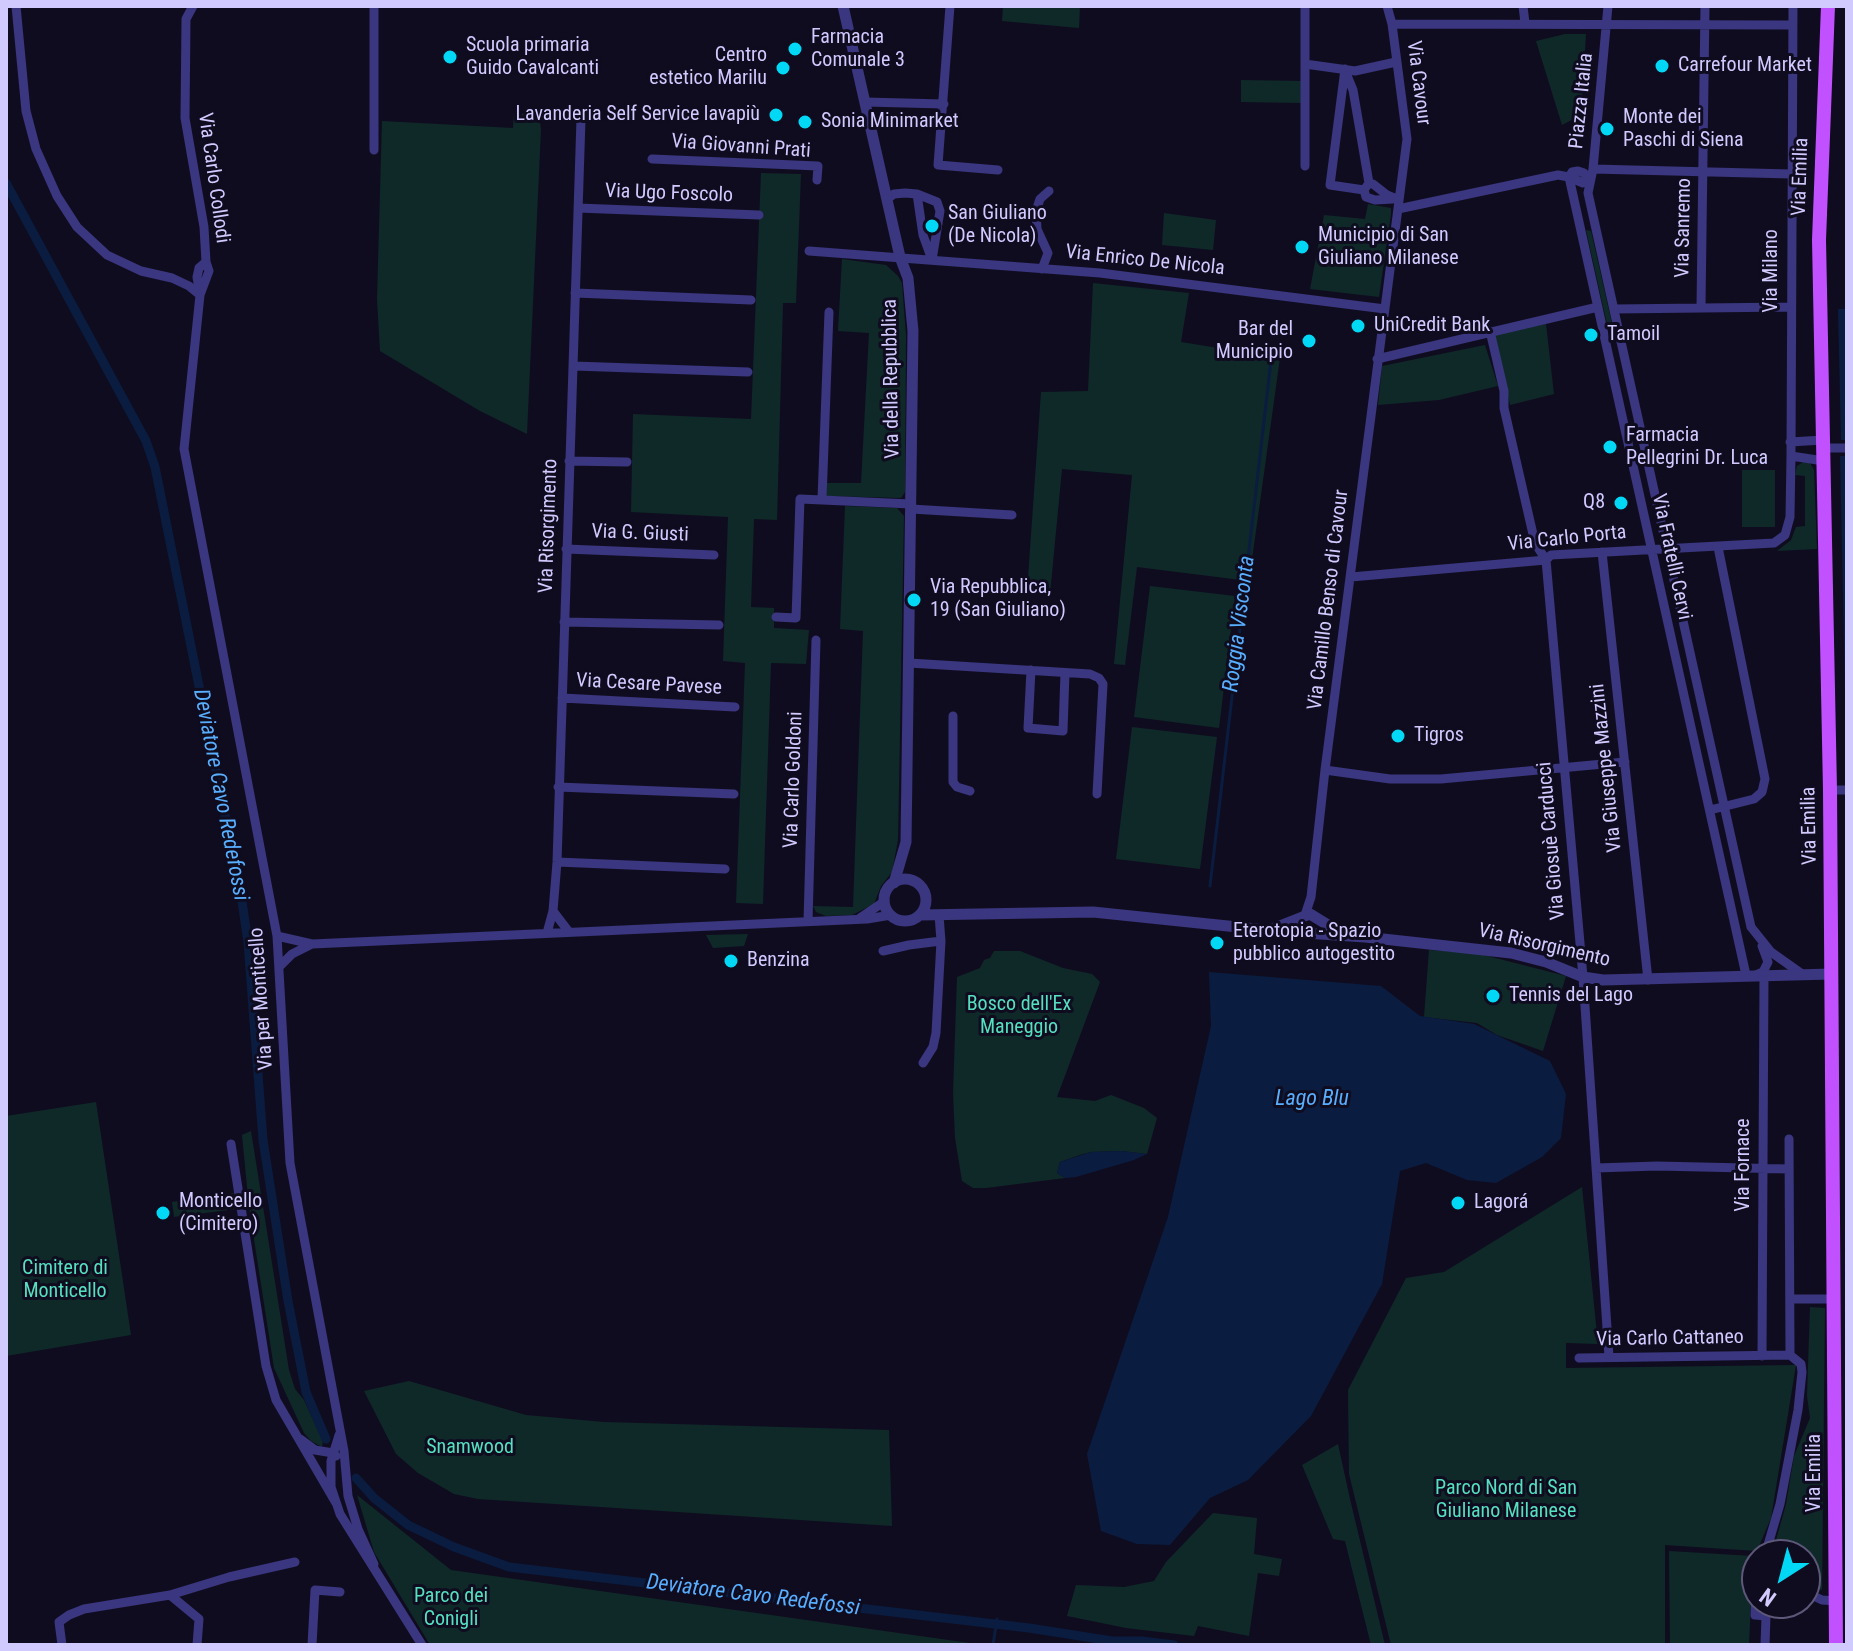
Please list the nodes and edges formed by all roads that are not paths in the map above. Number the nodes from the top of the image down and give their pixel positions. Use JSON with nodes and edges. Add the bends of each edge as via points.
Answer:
{"nodes":[{"id":1,"x":16,"y":6,"type":"edge"},
{"id":2,"x":193,"y":6,"type":"edge"},
{"id":3,"x":374,"y":6,"type":"edge"},
{"id":4,"x":843,"y":6,"type":"edge"},
{"id":5,"x":950,"y":6,"type":"edge"},
{"id":6,"x":1305,"y":6,"type":"edge"},
{"id":7,"x":1387,"y":6,"type":"edge"},
{"id":8,"x":1523,"y":6,"type":"edge"},
{"id":9,"x":1608,"y":6,"type":"edge"},
{"id":10,"x":1705,"y":6,"type":"edge"},
{"id":11,"x":1793,"y":6,"type":"edge"},
{"id":12,"x":1828,"y":6,"type":"edge"},
{"id":13,"x":1525,"y":23,"type":"junction"},
{"id":14,"x":1392,"y":24,"type":"junction"},
{"id":15,"x":1705,"y":24,"type":"junction"},
{"id":16,"x":1608,"y":25,"type":"junction"},
{"id":17,"x":1793,"y":25,"type":"junction"},
{"id":18,"x":1396,"y":62,"type":"junction"},
{"id":19,"x":1305,"y":64,"type":"junction"},
{"id":20,"x":1345,"y":69,"type":"junction"},
{"id":21,"x":865,"y":102,"type":"junction"},
{"id":22,"x":944,"y":104,"type":"junction"},
{"id":23,"x":581,"y":119,"type":"dead end"},
{"id":24,"x":374,"y":150,"type":"dead end"},
{"id":25,"x":652,"y":159,"type":"dead end"},
{"id":26,"x":1305,"y":166,"type":"dead end"},
{"id":27,"x":1593,"y":169,"type":"junction"},
{"id":28,"x":998,"y":170,"type":"dead end"},
{"id":29,"x":1703,"y":172,"type":"junction"},
{"id":30,"x":1791,"y":174,"type":"junction"},
{"id":31,"x":1569,"y":177,"type":"junction"},
{"id":32,"x":817,"y":180,"type":"dead end"},
{"id":33,"x":1589,"y":180,"type":"junction"},
{"id":34,"x":1367,"y":186,"type":"junction"},
{"id":35,"x":1049,"y":191,"type":"dead end"},
{"id":36,"x":917,"y":194,"type":"junction"},
{"id":37,"x":887,"y":199,"type":"junction"},
{"id":38,"x":1397,"y":203,"type":"junction"},
{"id":39,"x":578,"y":208,"type":"junction"},
{"id":40,"x":759,"y":215,"type":"dead end"},
{"id":41,"x":809,"y":251,"type":"dead end"},
{"id":42,"x":900,"y":257,"type":"junction"},
{"id":43,"x":932,"y":260,"type":"junction"},
{"id":44,"x":1042,"y":269,"type":"junction"},
{"id":45,"x":575,"y":293,"type":"junction"},
{"id":46,"x":200,"y":295,"type":"junction"},
{"id":47,"x":751,"y":300,"type":"dead end"},
{"id":48,"x":1598,"y":307,"type":"junction"},
{"id":49,"x":1701,"y":307,"type":"junction"},
{"id":50,"x":1790,"y":307,"type":"junction"},
{"id":51,"x":1385,"y":309,"type":"junction"},
{"id":52,"x":1614,"y":309,"type":"junction"},
{"id":53,"x":829,"y":312,"type":"dead end"},
{"id":54,"x":1490,"y":331,"type":"junction"},
{"id":55,"x":1377,"y":359,"type":"junction"},
{"id":56,"x":574,"y":366,"type":"junction"},
{"id":57,"x":748,"y":372,"type":"dead end"},
{"id":58,"x":1790,"y":442,"type":"junction"},
{"id":59,"x":1847,"y":448,"type":"edge"},
{"id":60,"x":1823,"y":450,"type":"junction"},
{"id":61,"x":1791,"y":456,"type":"junction"},
{"id":62,"x":569,"y":461,"type":"junction"},
{"id":63,"x":627,"y":462,"type":"dead end"},
{"id":64,"x":188,"y":472,"type":"joint"},
{"id":65,"x":822,"y":499,"type":"junction"},
{"id":66,"x":911,"y":506,"type":"junction"},
{"id":67,"x":1012,"y":515,"type":"dead end"},
{"id":68,"x":1785,"y":535,"type":"joint"},
{"id":69,"x":1718,"y":547,"type":"junction"},
{"id":70,"x":566,"y":549,"type":"junction"},
{"id":71,"x":1668,"y":549,"type":"junction"},
{"id":72,"x":1651,"y":550,"type":"junction"},
{"id":73,"x":1602,"y":552,"type":"junction"},
{"id":74,"x":714,"y":555,"type":"dead end"},
{"id":75,"x":1546,"y":560,"type":"junction"},
{"id":76,"x":1351,"y":577,"type":"junction"},
{"id":77,"x":776,"y":617,"type":"dead end"},
{"id":78,"x":564,"y":622,"type":"junction"},
{"id":79,"x":719,"y":625,"type":"dead end"},
{"id":80,"x":816,"y":640,"type":"dead end"},
{"id":81,"x":909,"y":663,"type":"junction"},
{"id":82,"x":1031,"y":670,"type":"junction"},
{"id":83,"x":1065,"y":673,"type":"junction"},
{"id":84,"x":562,"y":698,"type":"junction"},
{"id":85,"x":735,"y":707,"type":"dead end"},
{"id":86,"x":953,"y":716,"type":"dead end"},
{"id":87,"x":1625,"y":762,"type":"junction"},
{"id":88,"x":1563,"y":768,"type":"junction"},
{"id":89,"x":1325,"y":770,"type":"junction"},
{"id":90,"x":558,"y":787,"type":"junction"},
{"id":91,"x":1830,"y":790,"type":"junction"},
{"id":92,"x":1847,"y":790,"type":"edge"},
{"id":93,"x":970,"y":791,"type":"dead end"},
{"id":94,"x":734,"y":794,"type":"dead end"},
{"id":95,"x":1097,"y":794,"type":"dead end"},
{"id":96,"x":1724,"y":806,"type":"junction"},
{"id":97,"x":1710,"y":810,"type":"junction"},
{"id":98,"x":906,"y":842,"type":"junction"},
{"id":99,"x":557,"y":862,"type":"junction"},
{"id":100,"x":725,"y":869,"type":"dead end"},
{"id":101,"x":915,"y":882,"type":"junction"},
{"id":102,"x":894,"y":883,"type":"junction"},
{"id":103,"x":926,"y":898,"type":"junction"},
{"id":104,"x":885,"y":901,"type":"junction"},
{"id":105,"x":553,"y":911,"type":"junction"},
{"id":106,"x":946,"y":914,"type":"junction"},
{"id":107,"x":891,"y":915,"type":"junction"},
{"id":108,"x":920,"y":915,"type":"junction"},
{"id":109,"x":1309,"y":917,"type":"junction"},
{"id":110,"x":856,"y":919,"type":"junction"},
{"id":111,"x":808,"y":921,"type":"junction"},
{"id":112,"x":1272,"y":929,"type":"junction"},
{"id":113,"x":569,"y":932,"type":"junction"},
{"id":114,"x":547,"y":933,"type":"junction"},
{"id":115,"x":1308,"y":934,"type":"junction"},
{"id":116,"x":277,"y":936,"type":"junction"},
{"id":117,"x":1345,"y":936,"type":"junction"},
{"id":118,"x":1759,"y":940,"type":"junction"},
{"id":119,"x":941,"y":941,"type":"junction"},
{"id":120,"x":312,"y":944,"type":"junction"},
{"id":121,"x":883,"y":951,"type":"dead end"},
{"id":122,"x":280,"y":966,"type":"junction"},
{"id":123,"x":1802,"y":974,"type":"junction"},
{"id":124,"x":1832,"y":974,"type":"junction"},
{"id":125,"x":1755,"y":975,"type":"junction"},
{"id":126,"x":1583,"y":977,"type":"junction"},
{"id":127,"x":1648,"y":980,"type":"junction"},
{"id":128,"x":923,"y":1063,"type":"dead end"},
{"id":129,"x":1789,"y":1139,"type":"dead end"},
{"id":130,"x":231,"y":1144,"type":"dead end"},
{"id":131,"x":1596,"y":1168,"type":"junction"},
{"id":132,"x":1762,"y":1168,"type":"junction"},
{"id":133,"x":1789,"y":1169,"type":"junction"},
{"id":134,"x":1790,"y":1299,"type":"junction"},
{"id":135,"x":1834,"y":1299,"type":"junction"},
{"id":136,"x":1790,"y":1355,"type":"junction"},
{"id":137,"x":1762,"y":1356,"type":"junction"},
{"id":138,"x":1609,"y":1357,"type":"junction"},
{"id":139,"x":1579,"y":1358,"type":"dead end"},
{"id":140,"x":340,"y":1432,"type":"junction"},
{"id":141,"x":298,"y":1438,"type":"junction"},
{"id":142,"x":333,"y":1453,"type":"junction"},
{"id":143,"x":345,"y":1469,"type":"junction"},
{"id":144,"x":331,"y":1476,"type":"junction"},
{"id":145,"x":336,"y":1503,"type":"junction"},
{"id":146,"x":1770,"y":1539,"type":"edge"},
{"id":147,"x":295,"y":1562,"type":"dead end"},
{"id":148,"x":374,"y":1564,"type":"junction"},
{"id":149,"x":340,"y":1592,"type":"dead end"},
{"id":150,"x":170,"y":1595,"type":"junction"},
{"id":151,"x":1821,"y":1600,"type":"edge"},
{"id":152,"x":1836,"y":1601,"type":"junction"},
{"id":153,"x":1766,"y":1619,"type":"edge"},
{"id":154,"x":62,"y":1645,"type":"edge"},
{"id":155,"x":197,"y":1645,"type":"edge"},
{"id":156,"x":312,"y":1645,"type":"edge"},
{"id":157,"x":422,"y":1645,"type":"edge"},
{"id":158,"x":1765,"y":1645,"type":"edge"},
{"id":159,"x":1836,"y":1645,"type":"edge"}],
"edges":[{"from":1,"to":46,"type":"street","via":[[26,111],[57,196],[77,227],[107,255],[172,278]]},
{"from":2,"to":46,"type":"street","name":"Via Carlo Collodi","via":[[186,19],[185,118],[204,227],[206,262],[197,277]]},
{"from":3,"to":24,"type":"street"},
{"from":4,"to":21,"type":"street","name":"Via della Repubblica"},
{"from":5,"to":22,"type":"street"},
{"from":6,"to":19,"type":"street"},
{"from":7,"to":14,"type":"street","name":"Via Cavour"},
{"from":8,"to":13,"type":"street"},
{"from":9,"to":16,"type":"street","name":"Piazza Italia"},
{"from":10,"to":15,"type":"street","name":"Via Sanremo"},
{"from":11,"to":17,"type":"street","name":"Via Milano"},
{"from":12,"to":60,"type":"main road","name":"Via Emilia","via":[[1819,240]]},
{"from":13,"to":14,"type":"street"},
{"from":13,"to":16,"type":"street"},
{"from":14,"to":18,"type":"street","name":"Via Cavour"},
{"from":15,"to":16,"type":"street"},
{"from":15,"to":17,"type":"street"},
{"from":15,"to":29,"type":"street","name":"Via Sanremo"},
{"from":16,"to":27,"type":"street","name":"Piazza Italia"},
{"from":17,"to":30,"type":"street","name":"Via Milano"},
{"from":18,"to":20,"type":"street"},
{"from":18,"to":38,"type":"street","name":"Via Cavour","via":[[1407,139]]},
{"from":19,"to":20,"type":"street"},
{"from":19,"to":26,"type":"street"},
{"from":20,"to":34,"type":"street"},
{"from":20,"to":34,"type":"street","via":[[1330,185]]},
{"from":21,"to":22,"type":"street"},
{"from":21,"to":37,"type":"street","name":"Via della Repubblica"},
{"from":22,"to":28,"type":"street","via":[[938,165]]},
{"from":23,"to":39,"type":"street","name":"Via Risorgimento"},
{"from":25,"to":32,"type":"street","name":"Via Giovanni Prati","via":[[818,166]]},
{"from":27,"to":29,"type":"street"},
{"from":27,"to":33,"type":"street","name":"Piazza Italia"},
{"from":29,"to":30,"type":"street"},
{"from":29,"to":49,"type":"street","name":"Via Sanremo"},
{"from":30,"to":50,"type":"street","name":"Via Milano"},
{"from":31,"to":33,"type":"street"},
{"from":31,"to":38,"type":"street"},
{"from":31,"to":48,"type":"street","name":"Via Fratelli Cervi"},
{"from":33,"to":52,"type":"street","name":"Via Fratelli Cervi"},
{"from":34,"to":38,"type":"street"},
{"from":35,"to":44,"type":"street","via":[[1036,211],[1048,253]]},
{"from":36,"to":37,"type":"street"},
{"from":36,"to":43,"type":"street"},
{"from":36,"to":43,"type":"street","via":[[937,202],[940,211]]},
{"from":37,"to":42,"type":"street","name":"Via della Repubblica"},
{"from":38,"to":51,"type":"street","name":"Via Cavour"},
{"from":39,"to":40,"type":"street","name":"Via Ugo Foscolo"},
{"from":39,"to":45,"type":"street","name":"Via Risorgimento"},
{"from":41,"to":42,"type":"street"},
{"from":42,"to":43,"type":"street","name":"Via Enrico De Nicola"},
{"from":42,"to":66,"type":"street","name":"Via della Repubblica","via":[[908,278],[913,331]]},
{"from":43,"to":44,"type":"street","name":"Via Enrico De Nicola"},
{"from":44,"to":51,"type":"street","name":"Via Enrico De Nicola"},
{"from":45,"to":47,"type":"street"},
{"from":45,"to":56,"type":"street","name":"Via Risorgimento"},
{"from":46,"to":64,"type":"street","name":"Via Carlo Collodi","via":[[185,428]]},
{"from":48,"to":54,"type":"street"},
{"from":48,"to":72,"type":"street","name":"Via Fratelli Cervi"},
{"from":49,"to":50,"type":"street"},
{"from":49,"to":52,"type":"street"},
{"from":50,"to":58,"type":"street","name":"Via Milano"},
{"from":51,"to":55,"type":"street","name":"Via Camillo Benso di Cavour"},
{"from":52,"to":71,"type":"street","name":"Via Fratelli Cervi"},
{"from":53,"to":65,"type":"street"},
{"from":54,"to":55,"type":"street"},
{"from":54,"to":75,"type":"street","name":"Via Giosuè Carducci","via":[[1531,529]]},
{"from":55,"to":76,"type":"street","name":"Via Camillo Benso di Cavour"},
{"from":56,"to":57,"type":"street"},
{"from":56,"to":62,"type":"street","name":"Via Risorgimento"},
{"from":58,"to":60,"type":"street"},
{"from":58,"to":61,"type":"street","name":"Via Milano"},
{"from":59,"to":60,"type":"street"},
{"from":60,"to":61,"type":"street"},
{"from":60,"to":91,"type":"main road","name":"Via Emilia"},
{"from":61,"to":68,"type":"street","name":"Via Milano"},
{"from":62,"to":63,"type":"street"},
{"from":62,"to":70,"type":"street","name":"Via Risorgimento"},
{"from":64,"to":116,"type":"street","name":"Via per Monticello"},
{"from":65,"to":66,"type":"street"},
{"from":65,"to":77,"type":"street","via":[[800,499],[796,618]]},
{"from":66,"to":67,"type":"street"},
{"from":66,"to":81,"type":"street","name":"Via della Repubblica"},
{"from":68,"to":69,"type":"street","name":"Via Carlo Porta","via":[[1774,543]]},
{"from":69,"to":71,"type":"street","name":"Via Carlo Porta"},
{"from":69,"to":96,"type":"street","via":[[1765,779],[1754,799]]},
{"from":70,"to":74,"type":"street","name":"Via G. Giusti"},
{"from":70,"to":78,"type":"street","name":"Via Risorgimento"},
{"from":71,"to":72,"type":"street","name":"Via Carlo Porta"},
{"from":71,"to":96,"type":"street","name":"Via Fratelli Cervi"},
{"from":72,"to":73,"type":"street","name":"Via Carlo Porta"},
{"from":72,"to":97,"type":"street","name":"Via Fratelli Cervi"},
{"from":73,"to":75,"type":"street","name":"Via Carlo Porta","via":[[1551,555]]},
{"from":73,"to":87,"type":"street","name":"Via Giuseppe Mazzini"},
{"from":75,"to":76,"type":"street","name":"Via Carlo Porta"},
{"from":75,"to":88,"type":"street","name":"Via Giosuè Carducci"},
{"from":76,"to":89,"type":"street","name":"Via Camillo Benso di Cavour"},
{"from":78,"to":79,"type":"street"},
{"from":78,"to":84,"type":"street","name":"Via Risorgimento"},
{"from":80,"to":111,"type":"street","name":"Via Carlo Goldoni"},
{"from":81,"to":82,"type":"street"},
{"from":81,"to":98,"type":"street","name":"Via della Repubblica"},
{"from":82,"to":83,"type":"street"},
{"from":82,"to":83,"type":"street","via":[[1028,728],[1063,731]]},
{"from":83,"to":95,"type":"street","via":[[1090,674],[1103,684]]},
{"from":84,"to":85,"type":"street","name":"Via Cesare Pavese"},
{"from":84,"to":90,"type":"street","name":"Via Risorgimento"},
{"from":86,"to":93,"type":"street","via":[[953,782]]},
{"from":87,"to":88,"type":"street"},
{"from":87,"to":127,"type":"street","name":"Via Giuseppe Mazzini"},
{"from":88,"to":89,"type":"street","via":[[1390,779]]},
{"from":88,"to":126,"type":"street","name":"Via Giosuè Carducci"},
{"from":89,"to":109,"type":"street","name":"Via Camillo Benso di Cavour"},
{"from":90,"to":94,"type":"street"},
{"from":90,"to":99,"type":"street","name":"Via Risorgimento"},
{"from":91,"to":92,"type":"street"},
{"from":91,"to":124,"type":"main road","name":"Via Emilia"},
{"from":96,"to":97,"type":"street"},
{"from":96,"to":118,"type":"street","name":"Via Fratelli Cervi","via":[[1751,927]]},
{"from":97,"to":125,"type":"street","name":"Via Fratelli Cervi"},
{"from":98,"to":101,"type":"street","name":"Via della Repubblica"},
{"from":98,"to":102,"type":"street","name":"Via della Repubblica"},
{"from":99,"to":100,"type":"street"},
{"from":99,"to":105,"type":"street","name":"Via Risorgimento"},
{"from":101,"to":102,"type":"street"},
{"from":101,"to":103,"type":"street"},
{"from":102,"to":104,"type":"street"},
{"from":103,"to":106,"type":"street"},
{"from":103,"to":108,"type":"street"},
{"from":104,"to":107,"type":"street"},
{"from":104,"to":110,"type":"street"},
{"from":105,"to":113,"type":"street"},
{"from":105,"to":114,"type":"street","name":"Via Risorgimento"},
{"from":106,"to":108,"type":"street","name":"Via Risorgimento"},
{"from":106,"to":112,"type":"street","name":"Via Risorgimento","via":[[1093,912]]},
{"from":106,"to":119,"type":"street"},
{"from":107,"to":108,"type":"street","via":[[905,921]]},
{"from":107,"to":110,"type":"street"},
{"from":109,"to":112,"type":"street","name":"Via Risorgimento"},
{"from":109,"to":115,"type":"street","via":[[1317,928]]},
{"from":109,"to":117,"type":"street","name":"Via Risorgimento"},
{"from":110,"to":111,"type":"street"},
{"from":111,"to":113,"type":"street"},
{"from":112,"to":115,"type":"street","name":"Via Risorgimento"},
{"from":113,"to":114,"type":"street"},
{"from":114,"to":120,"type":"street"},
{"from":115,"to":117,"type":"street","name":"Via Risorgimento"},
{"from":116,"to":120,"type":"street"},
{"from":116,"to":122,"type":"street","name":"Via per Monticello"},
{"from":117,"to":126,"type":"street","name":"Via Risorgimento","via":[[1511,953]]},
{"from":118,"to":123,"type":"street"},
{"from":118,"to":125,"type":"street","via":[[1768,962]]},
{"from":119,"to":121,"type":"street"},
{"from":119,"to":128,"type":"street","via":[[936,1033]]},
{"from":120,"to":122,"type":"street"},
{"from":122,"to":140,"type":"street","name":"Via per Monticello","via":[[290,1163]]},
{"from":123,"to":124,"type":"street","name":"Via Risorgimento"},
{"from":123,"to":125,"type":"street","name":"Via Risorgimento"},
{"from":124,"to":135,"type":"main road","name":"Via Emilia"},
{"from":125,"to":127,"type":"street","name":"Via Risorgimento"},
{"from":125,"to":132,"type":"street","name":"Via Fornace"},
{"from":126,"to":127,"type":"street","name":"Via Risorgimento"},
{"from":126,"to":131,"type":"street","name":"Via Giosuè Carducci"},
{"from":129,"to":133,"type":"street"},
{"from":130,"to":141,"type":"street","via":[[266,1366],[276,1400]]},
{"from":131,"to":132,"type":"street"},
{"from":131,"to":138,"type":"street","name":"Via Giosuè Carducci"},
{"from":132,"to":133,"type":"street"},
{"from":132,"to":137,"type":"street","name":"Via Fornace"},
{"from":133,"to":134,"type":"street"},
{"from":134,"to":135,"type":"street"},
{"from":134,"to":136,"type":"street"},
{"from":135,"to":152,"type":"main road","name":"Via Emilia"},
{"from":136,"to":137,"type":"street","name":"Via Carlo Cattaneo"},
{"from":136,"to":146,"type":"street","via":[[1801,1364],[1798,1410]]},
{"from":137,"to":138,"type":"street","name":"Via Carlo Cattaneo"},
{"from":138,"to":139,"type":"street","name":"Via Carlo Cattaneo"},
{"from":140,"to":142,"type":"street"},
{"from":140,"to":143,"type":"street","name":"Via per Monticello"},
{"from":141,"to":142,"type":"street","via":[[315,1450]]},
{"from":141,"to":145,"type":"street"},
{"from":142,"to":143,"type":"street"},
{"from":142,"to":144,"type":"street"},
{"from":143,"to":144,"type":"street","via":[[338,1480]]},
{"from":143,"to":148,"type":"street","name":"Via per Monticello","via":[[358,1529]]},
{"from":144,"to":145,"type":"street"},
{"from":145,"to":148,"type":"street"},
{"from":147,"to":150,"type":"street"},
{"from":148,"to":157,"type":"street"},
{"from":149,"to":156,"type":"street","via":[[315,1590]]},
{"from":150,"to":154,"type":"street","via":[[69,1615],[59,1622]]},
{"from":150,"to":155,"type":"street","via":[[199,1619]]},
{"from":151,"to":152,"type":"street"},
{"from":152,"to":159,"type":"main road","name":"Via Emilia"},
{"from":153,"to":158,"type":"street"}]}
